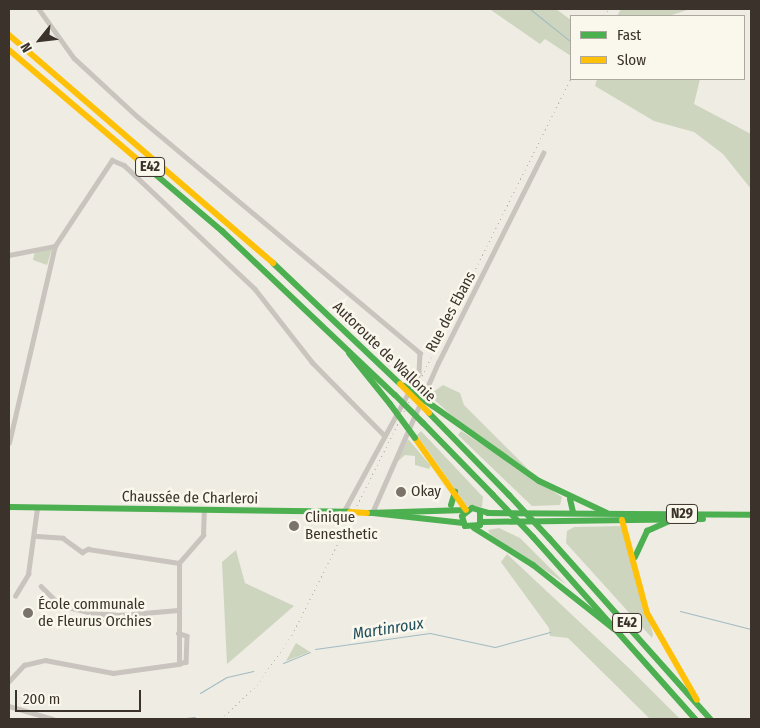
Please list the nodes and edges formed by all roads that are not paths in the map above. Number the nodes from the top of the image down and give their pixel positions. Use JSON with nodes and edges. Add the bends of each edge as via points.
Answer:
{"nodes":[{"id":1,"x":39,"y":9,"type":"edge"},
{"id":2,"x":9,"y":35,"type":"edge"},
{"id":3,"x":9,"y":50,"type":"edge"},
{"id":4,"x":543,"y":153,"type":"dead end"},
{"id":5,"x":55,"y":246,"type":"junction"},
{"id":6,"x":9,"y":255,"type":"edge"},
{"id":7,"x":344,"y":345,"type":"junction"},
{"id":8,"x":400,"y":384,"type":"junction"},
{"id":9,"x":385,"y":436,"type":"junction"},
{"id":10,"x":9,"y":443,"type":"edge"},
{"id":11,"x":455,"y":492,"type":"junction"},
{"id":12,"x":570,"y":499,"type":"junction"},
{"id":13,"x":9,"y":508,"type":"edge"},
{"id":14,"x":37,"y":508,"type":"junction"},
{"id":15,"x":466,"y":510,"type":"junction"},
{"id":16,"x":204,"y":511,"type":"junction"},
{"id":17,"x":418,"y":511,"type":"junction"},
{"id":18,"x":347,"y":512,"type":"junction"},
{"id":19,"x":480,"y":512,"type":"junction"},
{"id":20,"x":574,"y":512,"type":"junction"},
{"id":21,"x":369,"y":513,"type":"junction"},
{"id":22,"x":400,"y":513,"type":"junction"},
{"id":23,"x":610,"y":513,"type":"junction"},
{"id":24,"x":751,"y":515,"type":"edge"},
{"id":25,"x":565,"y":520,"type":"junction"},
{"id":26,"x":622,"y":520,"type":"junction"},
{"id":27,"x":672,"y":520,"type":"junction"},
{"id":28,"x":751,"y":520,"type":"edge"},
{"id":29,"x":482,"y":522,"type":"junction"},
{"id":30,"x":463,"y":523,"type":"junction"},
{"id":31,"x":474,"y":528,"type":"junction"},
{"id":32,"x":37,"y":536,"type":"junction"},
{"id":33,"x":634,"y":562,"type":"junction"},
{"id":34,"x":179,"y":563,"type":"junction"},
{"id":35,"x":41,"y":586,"type":"dead end"},
{"id":36,"x":14,"y":596,"type":"dead end"},
{"id":37,"x":178,"y":610,"type":"junction"},
{"id":38,"x":618,"y":630,"type":"junction"},
{"id":39,"x":178,"y":633,"type":"junction"},
{"id":40,"x":179,"y":664,"type":"junction"},
{"id":41,"x":9,"y":681,"type":"edge"},
{"id":42,"x":9,"y":706,"type":"edge"},
{"id":43,"x":699,"y":706,"type":"junction"},
{"id":44,"x":53,"y":719,"type":"edge"},
{"id":45,"x":695,"y":719,"type":"edge"},
{"id":46,"x":710,"y":719,"type":"edge"}],
"edges":[{"from":1,"to":9,"type":"street","via":[[74,58],[138,118],[241,207],[416,348],[422,358],[420,370]]},
{"from":2,"to":8,"type":"main road","name":"Autoroute de Wallonie","number":"E42","via":[[229,222]]},
{"from":3,"to":7,"type":"main road","name":"Autoroute de Wallonie","number":"E42","via":[[154,171]]},
{"from":4,"to":21,"type":"street","name":"Rue des Ebans","via":[[438,363]]},
{"from":5,"to":6,"type":"street"},
{"from":5,"to":9,"type":"street","via":[[112,160],[119,162],[255,288],[312,362]]},
{"from":5,"to":10,"type":"street"},
{"from":7,"to":11,"type":"main road","bridge":true},
{"from":7,"to":38,"type":"main road","name":"Autoroute de Wallonie","number":"E42","bridge":true,"via":[[424,423]]},
{"from":8,"to":12,"type":"main road","bridge":true,"via":[[491,450]]},
{"from":8,"to":43,"type":"main road","name":"Autoroute de Wallonie","number":"E42","bridge":true,"via":[[549,538]]},
{"from":9,"to":18,"type":"street"},
{"from":11,"to":15,"type":"main road"},
{"from":11,"to":17,"type":"main road","via":[[451,505]]},
{"from":12,"to":20,"type":"main road"},
{"from":12,"to":23,"type":"main road"},
{"from":13,"to":14,"type":"main road","name":"Chaussée de Charleroi","number":"N29"},
{"from":14,"to":16,"type":"main road","name":"Chaussée de Charleroi","number":"N29"},
{"from":14,"to":32,"type":"street"},
{"from":15,"to":17,"type":"main road","number":"N29"},
{"from":15,"to":19,"type":"main road","number":"N29"},
{"from":15,"to":30,"type":"main road"},
{"from":16,"to":18,"type":"main road","name":"Chaussée de Charleroi","number":"N29"},
{"from":16,"to":34,"type":"street","via":[[203,535]]},
{"from":17,"to":22,"type":"main road","number":"N29"},
{"from":18,"to":21,"type":"main road","name":"Chaussée de Charleroi","number":"N29","bridge":true},
{"from":19,"to":20,"type":"main road","number":"N29"},
{"from":19,"to":29,"type":"main road"},
{"from":20,"to":23,"type":"main road","number":"N29"},
{"from":20,"to":25,"type":"main road"},
{"from":21,"to":22,"type":"main road","number":"N29"},
{"from":22,"to":30,"type":"main road","number":"N29"},
{"from":23,"to":24,"type":"main road","number":"N29"},
{"from":23,"to":26,"type":"main road"},
{"from":25,"to":26,"type":"main road","number":"N29"},
{"from":25,"to":29,"type":"main road","number":"N29"},
{"from":26,"to":27,"type":"main road","number":"N29"},
{"from":26,"to":33,"type":"main road"},
{"from":27,"to":28,"type":"main road","number":"N29"},
{"from":27,"to":33,"type":"main road","via":[[647,530]]},
{"from":29,"to":31,"type":"main road"},
{"from":30,"to":31,"type":"main road","number":"N29"},
{"from":31,"to":38,"type":"main road","via":[[533,564],[604,624]]},
{"from":32,"to":34,"type":"street","via":[[71,543],[82,552],[88,549]]},
{"from":32,"to":36,"type":"street","via":[[28,574]]},
{"from":33,"to":43,"type":"main road","via":[[653,627]]},
{"from":34,"to":37,"type":"street"},
{"from":35,"to":37,"type":"street","via":[[60,605],[89,612],[92,618],[118,620],[120,615]]},
{"from":37,"to":39,"type":"street"},
{"from":38,"to":45,"type":"main road","name":"Autoroute de Wallonie","number":"E42"},
{"from":39,"to":40,"type":"street"},
{"from":39,"to":40,"type":"street","via":[[187,636],[186,662]]},
{"from":40,"to":41,"type":"street","via":[[113,672],[45,660],[24,665]]},
{"from":42,"to":44,"type":"street"},
{"from":43,"to":46,"type":"main road","name":"Autoroute de Wallonie","number":"E42"}]}
